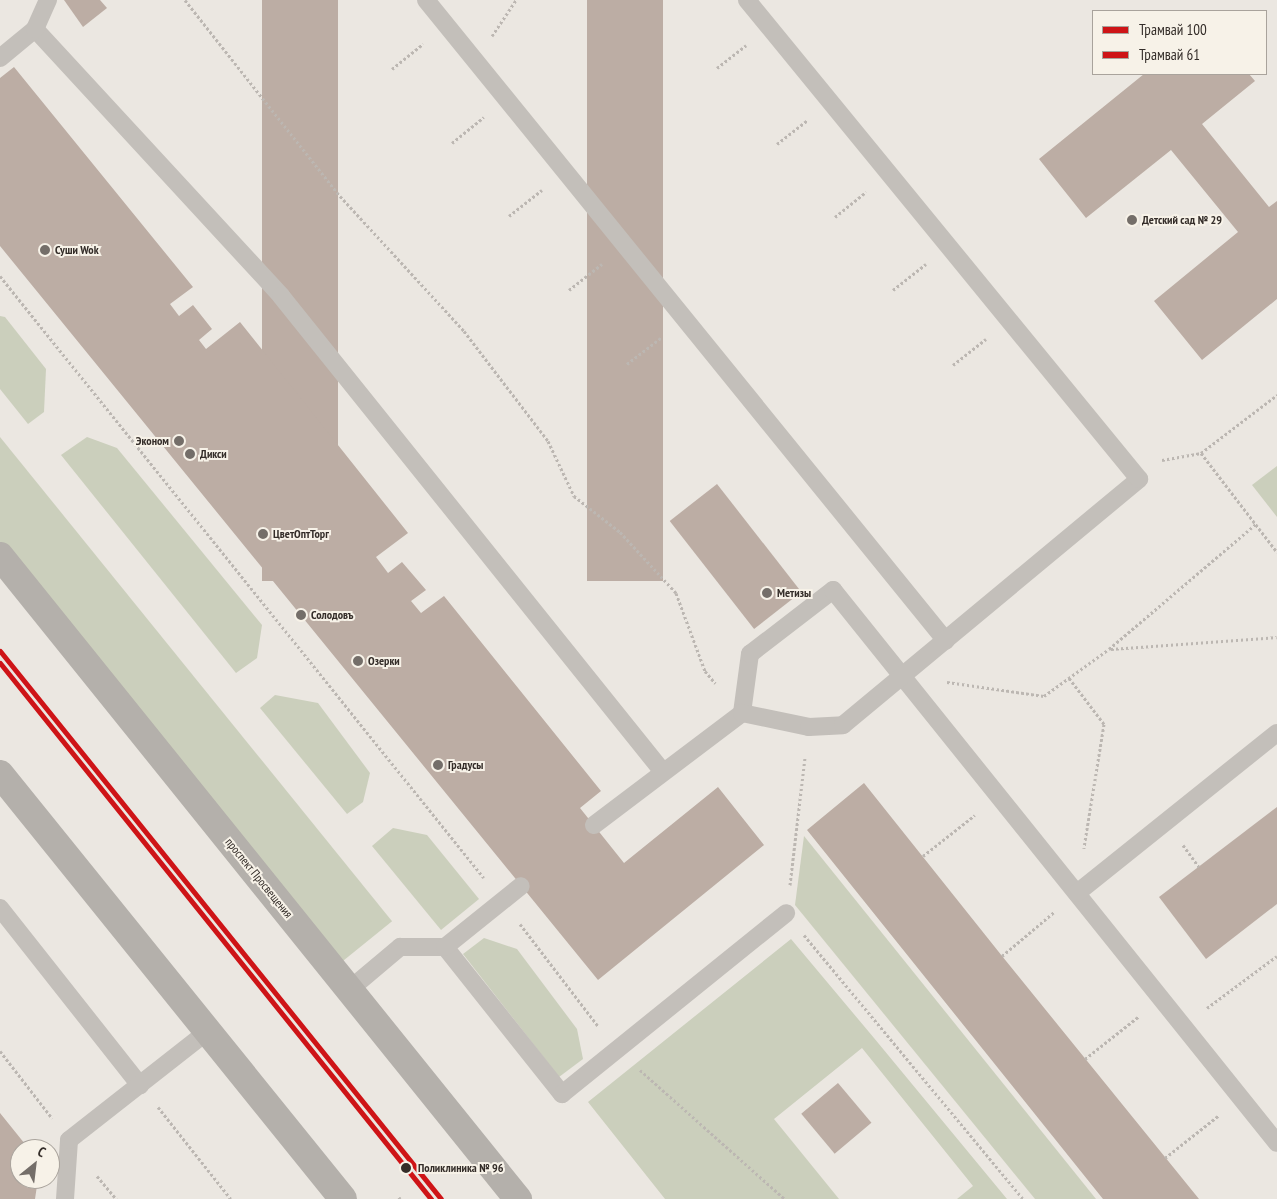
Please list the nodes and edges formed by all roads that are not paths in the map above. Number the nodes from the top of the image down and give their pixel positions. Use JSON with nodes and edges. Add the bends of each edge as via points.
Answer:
{"nodes":[{"id":1,"x":48,"y":0,"type":"edge"},
{"id":2,"x":426,"y":0,"type":"edge"},
{"id":3,"x":747,"y":0,"type":"edge"},
{"id":4,"x":35,"y":30,"type":"junction"},
{"id":5,"x":0,"y":58,"type":"edge"},
{"id":6,"x":0,"y":556,"type":"edge"},
{"id":7,"x":946,"y":641,"type":"junction"},
{"id":8,"x":904,"y":676,"type":"junction"},
{"id":9,"x":742,"y":714,"type":"junction"},
{"id":10,"x":1277,"y":733,"type":"edge"},
{"id":11,"x":663,"y":772,"type":"junction"},
{"id":12,"x":0,"y":774,"type":"edge"},
{"id":13,"x":594,"y":825,"type":"dead end"},
{"id":14,"x":521,"y":886,"type":"dead end"},
{"id":15,"x":1077,"y":893,"type":"junction"},
{"id":16,"x":0,"y":908,"type":"edge"},
{"id":17,"x":786,"y":913,"type":"road end"},
{"id":18,"x":445,"y":947,"type":"junction"},
{"id":19,"x":349,"y":990,"type":"junction"},
{"id":20,"x":208,"y":1031,"type":"junction"},
{"id":21,"x":140,"y":1085,"type":"junction"},
{"id":22,"x":1277,"y":1143,"type":"edge"},
{"id":23,"x":65,"y":1199,"type":"edge"},
{"id":24,"x":343,"y":1199,"type":"edge"},
{"id":25,"x":518,"y":1199,"type":"edge"}],
"edges":[{"from":1,"to":4,"type":"lane"},
{"from":2,"to":7,"type":"lane"},
{"from":3,"to":7,"type":"lane","via":[[1138,479]]},
{"from":4,"to":5,"type":"lane"},
{"from":4,"to":11,"type":"lane","via":[[281,296]]},
{"from":6,"to":19,"type":"main road","name":"проспект Просвещения"},
{"from":7,"to":8,"type":"lane"},
{"from":8,"to":9,"type":"lane","via":[[842,725],[809,727]]},
{"from":8,"to":9,"type":"lane","via":[[833,590],[750,654]]},
{"from":8,"to":15,"type":"lane"},
{"from":9,"to":11,"type":"lane"},
{"from":10,"to":15,"type":"lane"},
{"from":11,"to":13,"type":"lane"},
{"from":12,"to":20,"type":"main road"},
{"from":14,"to":18,"type":"lane"},
{"from":15,"to":22,"type":"lane"},
{"from":16,"to":21,"type":"lane"},
{"from":17,"to":18,"type":"lane","via":[[562,1094]]},
{"from":18,"to":19,"type":"lane","via":[[400,947]]},
{"from":19,"to":25,"type":"main road","name":"проспект Просвещения"},
{"from":20,"to":21,"type":"lane"},
{"from":20,"to":24,"type":"main road"},
{"from":21,"to":23,"type":"lane","via":[[69,1140]]}]}
